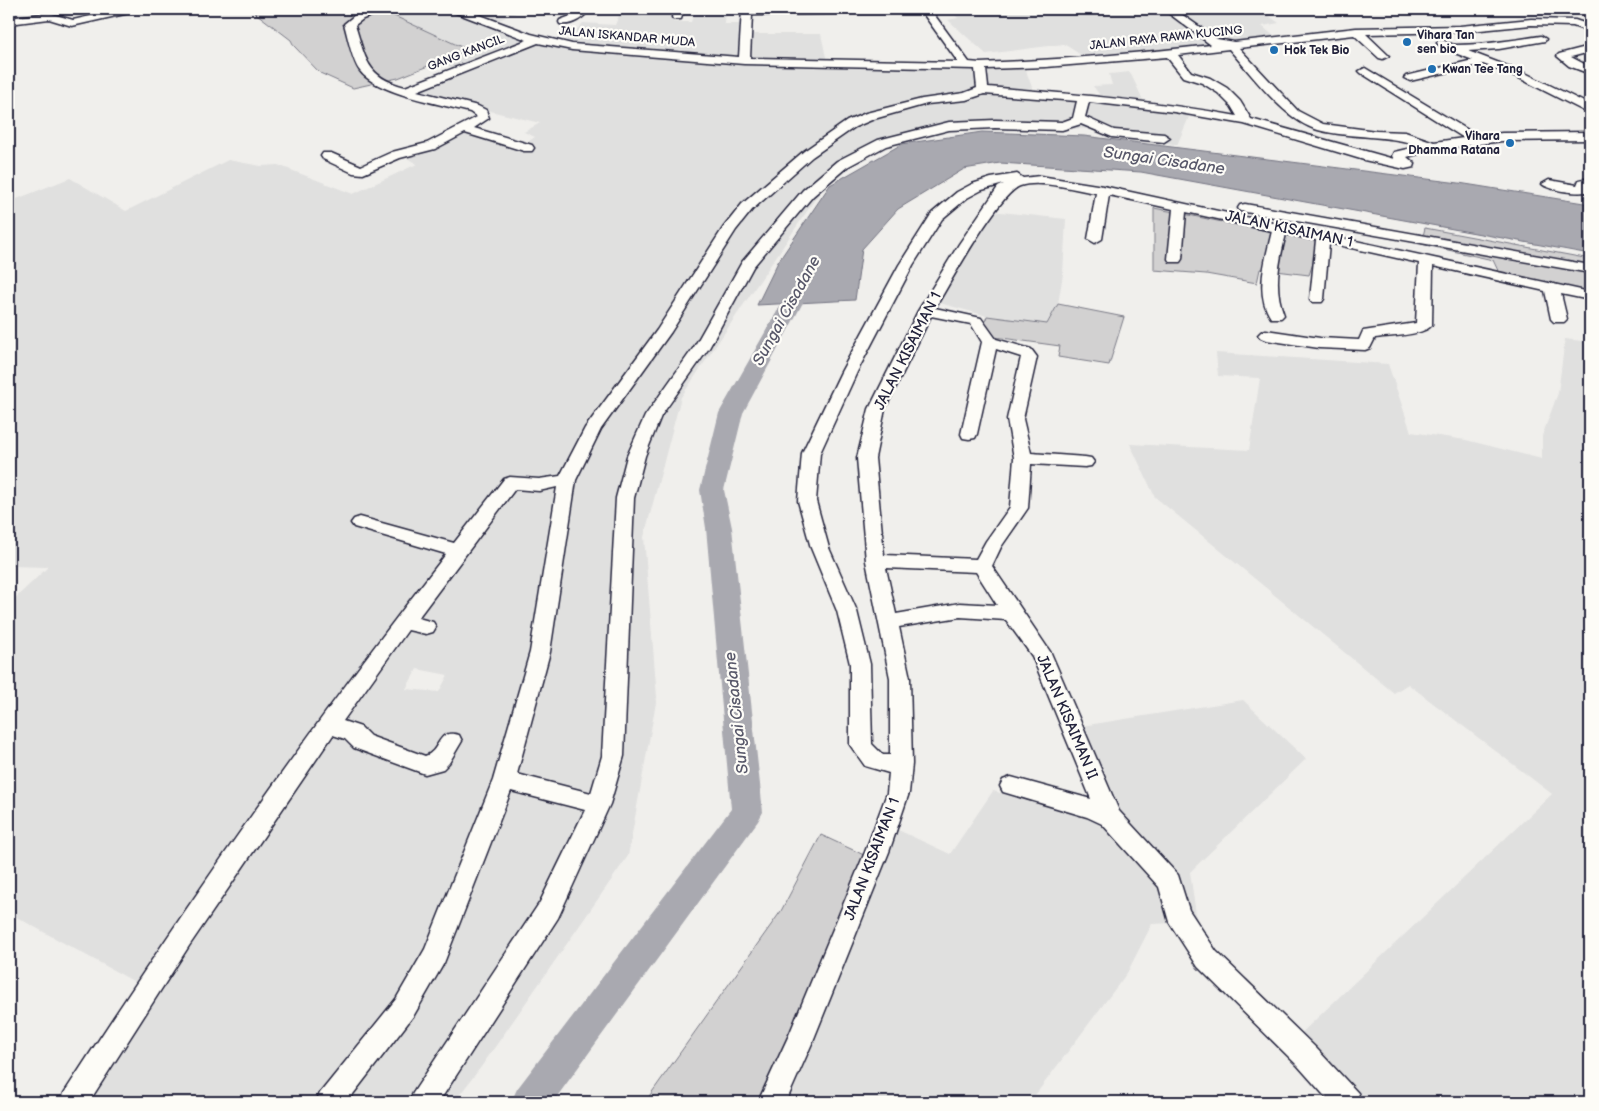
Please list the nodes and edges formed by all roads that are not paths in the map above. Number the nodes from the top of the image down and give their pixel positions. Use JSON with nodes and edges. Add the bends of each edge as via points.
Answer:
{"nodes":[{"id":1,"x":134,"y":9,"type":"edge"},
{"id":2,"x":383,"y":9,"type":"edge"},
{"id":3,"x":455,"y":9,"type":"edge"},
{"id":4,"x":585,"y":9,"type":"edge"},
{"id":5,"x":921,"y":9,"type":"edge"},
{"id":6,"x":924,"y":9,"type":"edge"},
{"id":7,"x":1168,"y":9,"type":"edge"},
{"id":8,"x":747,"y":10,"type":"edge"},
{"id":9,"x":9,"y":11,"type":"edge"},
{"id":10,"x":53,"y":12,"type":"edge"},
{"id":11,"x":1567,"y":12,"type":"dead end"},
{"id":12,"x":13,"y":20,"type":"edge"},
{"id":13,"x":564,"y":22,"type":"dead end"},
{"id":14,"x":1575,"y":23,"type":"junction"},
{"id":15,"x":1589,"y":28,"type":"edge"},
{"id":16,"x":1424,"y":29,"type":"junction"},
{"id":17,"x":1356,"y":31,"type":"junction"},
{"id":18,"x":539,"y":34,"type":"junction"},
{"id":19,"x":1541,"y":39,"type":"dead end"},
{"id":20,"x":1442,"y":43,"type":"junction"},
{"id":21,"x":1232,"y":46,"type":"junction"},
{"id":22,"x":1590,"y":49,"type":"edge"},
{"id":23,"x":1170,"y":53,"type":"junction"},
{"id":24,"x":1383,"y":56,"type":"dead end"},
{"id":25,"x":744,"y":60,"type":"junction"},
{"id":26,"x":1484,"y":61,"type":"junction"},
{"id":27,"x":973,"y":66,"type":"junction"},
{"id":28,"x":1589,"y":70,"type":"edge"},
{"id":29,"x":1365,"y":71,"type":"dead end"},
{"id":30,"x":1410,"y":78,"type":"dead end"},
{"id":31,"x":983,"y":90,"type":"junction"},
{"id":32,"x":406,"y":91,"type":"junction"},
{"id":33,"x":1229,"y":95,"type":"junction"},
{"id":34,"x":1084,"y":98,"type":"junction"},
{"id":35,"x":1213,"y":99,"type":"dead end"},
{"id":36,"x":1590,"y":110,"type":"edge"},
{"id":37,"x":1080,"y":119,"type":"junction"},
{"id":38,"x":1246,"y":121,"type":"junction"},
{"id":39,"x":463,"y":128,"type":"junction"},
{"id":40,"x":1570,"y":136,"type":"junction"},
{"id":41,"x":1590,"y":136,"type":"edge"},
{"id":42,"x":1164,"y":138,"type":"dead end"},
{"id":43,"x":1475,"y":140,"type":"junction"},
{"id":44,"x":1433,"y":146,"type":"junction"},
{"id":45,"x":528,"y":148,"type":"dead end"},
{"id":46,"x":1590,"y":150,"type":"edge"},
{"id":47,"x":327,"y":156,"type":"dead end"},
{"id":48,"x":1028,"y":180,"type":"junction"},
{"id":49,"x":1549,"y":184,"type":"dead end"},
{"id":50,"x":1590,"y":184,"type":"edge"},
{"id":51,"x":1079,"y":186,"type":"junction"},
{"id":52,"x":1103,"y":190,"type":"junction"},
{"id":53,"x":1180,"y":206,"type":"junction"},
{"id":54,"x":1280,"y":228,"type":"junction"},
{"id":55,"x":1323,"y":237,"type":"junction"},
{"id":56,"x":1095,"y":239,"type":"dead end"},
{"id":57,"x":1175,"y":259,"type":"dead end"},
{"id":58,"x":1426,"y":259,"type":"junction"},
{"id":59,"x":1590,"y":269,"type":"edge"},
{"id":60,"x":1552,"y":287,"type":"junction"},
{"id":61,"x":1590,"y":296,"type":"edge"},
{"id":62,"x":1317,"y":299,"type":"dead end"},
{"id":63,"x":926,"y":311,"type":"junction"},
{"id":64,"x":1276,"y":315,"type":"dead end"},
{"id":65,"x":1559,"y":319,"type":"dead end"},
{"id":66,"x":1266,"y":335,"type":"dead end"},
{"id":67,"x":990,"y":342,"type":"junction"},
{"id":68,"x":968,"y":434,"type":"dead end"},
{"id":69,"x":1023,"y":458,"type":"junction"},
{"id":70,"x":1085,"y":462,"type":"dead end"},
{"id":71,"x":567,"y":480,"type":"junction"},
{"id":72,"x":360,"y":523,"type":"dead end"},
{"id":73,"x":459,"y":551,"type":"junction"},
{"id":74,"x":875,"y":561,"type":"junction"},
{"id":75,"x":982,"y":566,"type":"junction"},
{"id":76,"x":1012,"y":613,"type":"junction"},
{"id":77,"x":404,"y":622,"type":"junction"},
{"id":78,"x":889,"y":622,"type":"junction"},
{"id":79,"x":426,"y":627,"type":"dead end"},
{"id":80,"x":329,"y":726,"type":"junction"},
{"id":81,"x":451,"y":741,"type":"dead end"},
{"id":82,"x":901,"y":764,"type":"junction"},
{"id":83,"x":504,"y":780,"type":"junction"},
{"id":84,"x":1010,"y":786,"type":"dead end"},
{"id":85,"x":599,"y":804,"type":"junction"},
{"id":86,"x":1110,"y":818,"type":"junction"},
{"id":87,"x":74,"y":1102,"type":"edge"},
{"id":88,"x":330,"y":1102,"type":"edge"},
{"id":89,"x":423,"y":1102,"type":"edge"},
{"id":90,"x":772,"y":1102,"type":"edge"},
{"id":91,"x":1348,"y":1102,"type":"edge"}],
"edges":[{"from":1,"to":10,"type":"street","via":[[72,23]]},
{"from":2,"to":32,"type":"street","via":[[349,24],[364,69],[383,84]]},
{"from":3,"to":18,"type":"street","name":"JALAN ISKANDAR MUDA","via":[[524,36]]},
{"from":4,"to":13,"type":"street","via":[[580,16]]},
{"from":5,"to":8,"type":"street"},
{"from":6,"to":27,"type":"street"},
{"from":7,"to":21,"type":"street","via":[[1214,42]]},
{"from":8,"to":25,"type":"street"},
{"from":9,"to":12,"type":"street"},
{"from":10,"to":12,"type":"street"},
{"from":11,"to":14,"type":"street"},
{"from":14,"to":15,"type":"street","name":"JALAN RAYA RAWA KUCING"},
{"from":14,"to":16,"type":"street","name":"JALAN RAYA RAWA KUCING","via":[[1531,22]]},
{"from":16,"to":17,"type":"street","name":"JALAN RAYA RAWA KUCING"},
{"from":16,"to":20,"type":"street"},
{"from":17,"to":21,"type":"street","name":"JALAN RAYA RAWA KUCING"},
{"from":17,"to":24,"type":"street"},
{"from":18,"to":25,"type":"street","name":"JALAN ISKANDAR MUDA","via":[[548,44]]},
{"from":18,"to":32,"type":"street","name":"GANG KANCIL"},
{"from":19,"to":20,"type":"street","via":[[1462,48]]},
{"from":20,"to":26,"type":"street"},
{"from":21,"to":23,"type":"street","name":"JALAN RAYA RAWA KUCING"},
{"from":21,"to":44,"type":"street","via":[[1294,114],[1320,127],[1405,136]]},
{"from":22,"to":28,"type":"street","via":[[1563,56]]},
{"from":23,"to":27,"type":"street","name":"JALAN RAYA RAWA KUCING","via":[[1046,64]]},
{"from":23,"to":33,"type":"street","via":[[1187,75],[1213,83]]},
{"from":25,"to":27,"type":"street","name":"JALAN RAYA RAWA KUCING"},
{"from":26,"to":30,"type":"street"},
{"from":26,"to":36,"type":"street","via":[[1519,74]]},
{"from":27,"to":31,"type":"street"},
{"from":29,"to":43,"type":"street"},
{"from":31,"to":34,"type":"street"},
{"from":31,"to":71,"type":"street","via":[[966,96],[926,101],[851,124],[808,154],[747,207],[663,332],[593,428]]},
{"from":32,"to":39,"type":"street","via":[[482,113],[483,118]]},
{"from":33,"to":35,"type":"street"},
{"from":33,"to":38,"type":"street"},
{"from":34,"to":37,"type":"street"},
{"from":34,"to":38,"type":"street","via":[[1174,108]]},
{"from":37,"to":42,"type":"street","via":[[1112,133]]},
{"from":37,"to":85,"type":"street","via":[[1062,126],[949,126],[882,143],[842,164],[808,193],[747,265],[701,348],[653,416],[636,456],[625,498],[612,756]]},
{"from":38,"to":44,"type":"street","via":[[1405,165],[1409,164],[1398,155]]},
{"from":39,"to":45,"type":"street"},
{"from":39,"to":47,"type":"street","via":[[431,146],[396,155],[363,170]]},
{"from":40,"to":41,"type":"street"},
{"from":40,"to":43,"type":"street"},
{"from":40,"to":46,"type":"street"},
{"from":43,"to":44,"type":"street"},
{"from":48,"to":51,"type":"street","name":"JALAN KISAIMAN 1"},
{"from":48,"to":63,"type":"street","name":"JALAN KISAIMAN 1","via":[[1003,190]]},
{"from":48,"to":82,"type":"street","via":[[1007,178],[977,187],[937,216],[906,265],[849,372],[811,453],[807,501],[820,548],[847,611],[860,664],[860,745],[877,764]]},
{"from":49,"to":50,"type":"street","via":[[1584,190],[1584,183]]},
{"from":51,"to":52,"type":"street","name":"JALAN KISAIMAN 1"},
{"from":51,"to":59,"type":"street","via":[[1097,184],[1157,193]]},
{"from":52,"to":53,"type":"street","name":"JALAN KISAIMAN 1"},
{"from":52,"to":56,"type":"street"},
{"from":53,"to":54,"type":"street","name":"JALAN KISAIMAN 1"},
{"from":53,"to":57,"type":"street"},
{"from":54,"to":55,"type":"street","name":"JALAN KISAIMAN 1"},
{"from":54,"to":64,"type":"street","via":[[1269,280]]},
{"from":55,"to":58,"type":"street","name":"JALAN KISAIMAN 1"},
{"from":55,"to":62,"type":"street"},
{"from":58,"to":60,"type":"street","name":"JALAN KISAIMAN 1"},
{"from":58,"to":66,"type":"street","via":[[1424,325],[1368,334],[1365,345],[1319,343]]},
{"from":60,"to":61,"type":"street","name":"JALAN KISAIMAN 1"},
{"from":60,"to":65,"type":"street"},
{"from":63,"to":67,"type":"street","via":[[976,321]]},
{"from":63,"to":74,"type":"street","name":"JALAN KISAIMAN 1","via":[[877,409],[866,458]]},
{"from":67,"to":68,"type":"street"},
{"from":67,"to":69,"type":"street","via":[[1025,352],[1029,357],[1015,420]]},
{"from":69,"to":70,"type":"street"},
{"from":69,"to":75,"type":"street","via":[[1019,508]]},
{"from":71,"to":73,"type":"street","via":[[539,485],[510,483]]},
{"from":71,"to":83,"type":"street","via":[[540,652]]},
{"from":72,"to":73,"type":"street"},
{"from":73,"to":77,"type":"street"},
{"from":74,"to":75,"type":"street"},
{"from":74,"to":78,"type":"street","name":"JALAN KISAIMAN 1"},
{"from":75,"to":76,"type":"street","name":"JALAN KISAIMAN II"},
{"from":76,"to":78,"type":"street","via":[[960,610]]},
{"from":76,"to":86,"type":"street","name":"JALAN KISAIMAN II","via":[[1041,653]]},
{"from":77,"to":79,"type":"street"},
{"from":77,"to":80,"type":"street"},
{"from":78,"to":82,"type":"street","name":"JALAN KISAIMAN 1","via":[[900,678]]},
{"from":80,"to":81,"type":"street","via":[[353,733],[362,742],[424,765],[441,758]]},
{"from":80,"to":87,"type":"street","via":[[207,898]]},
{"from":82,"to":90,"type":"street","name":"JALAN KISAIMAN 1","via":[[898,793],[877,852]]},
{"from":83,"to":85,"type":"street"},
{"from":83,"to":88,"type":"street","via":[[435,955],[404,1008]]},
{"from":84,"to":86,"type":"street","via":[[1093,809]]},
{"from":85,"to":89,"type":"street","via":[[549,910]]},
{"from":86,"to":91,"type":"street","name":"JALAN KISAIMAN II","via":[[1170,882],[1178,914],[1208,959]]}]}
